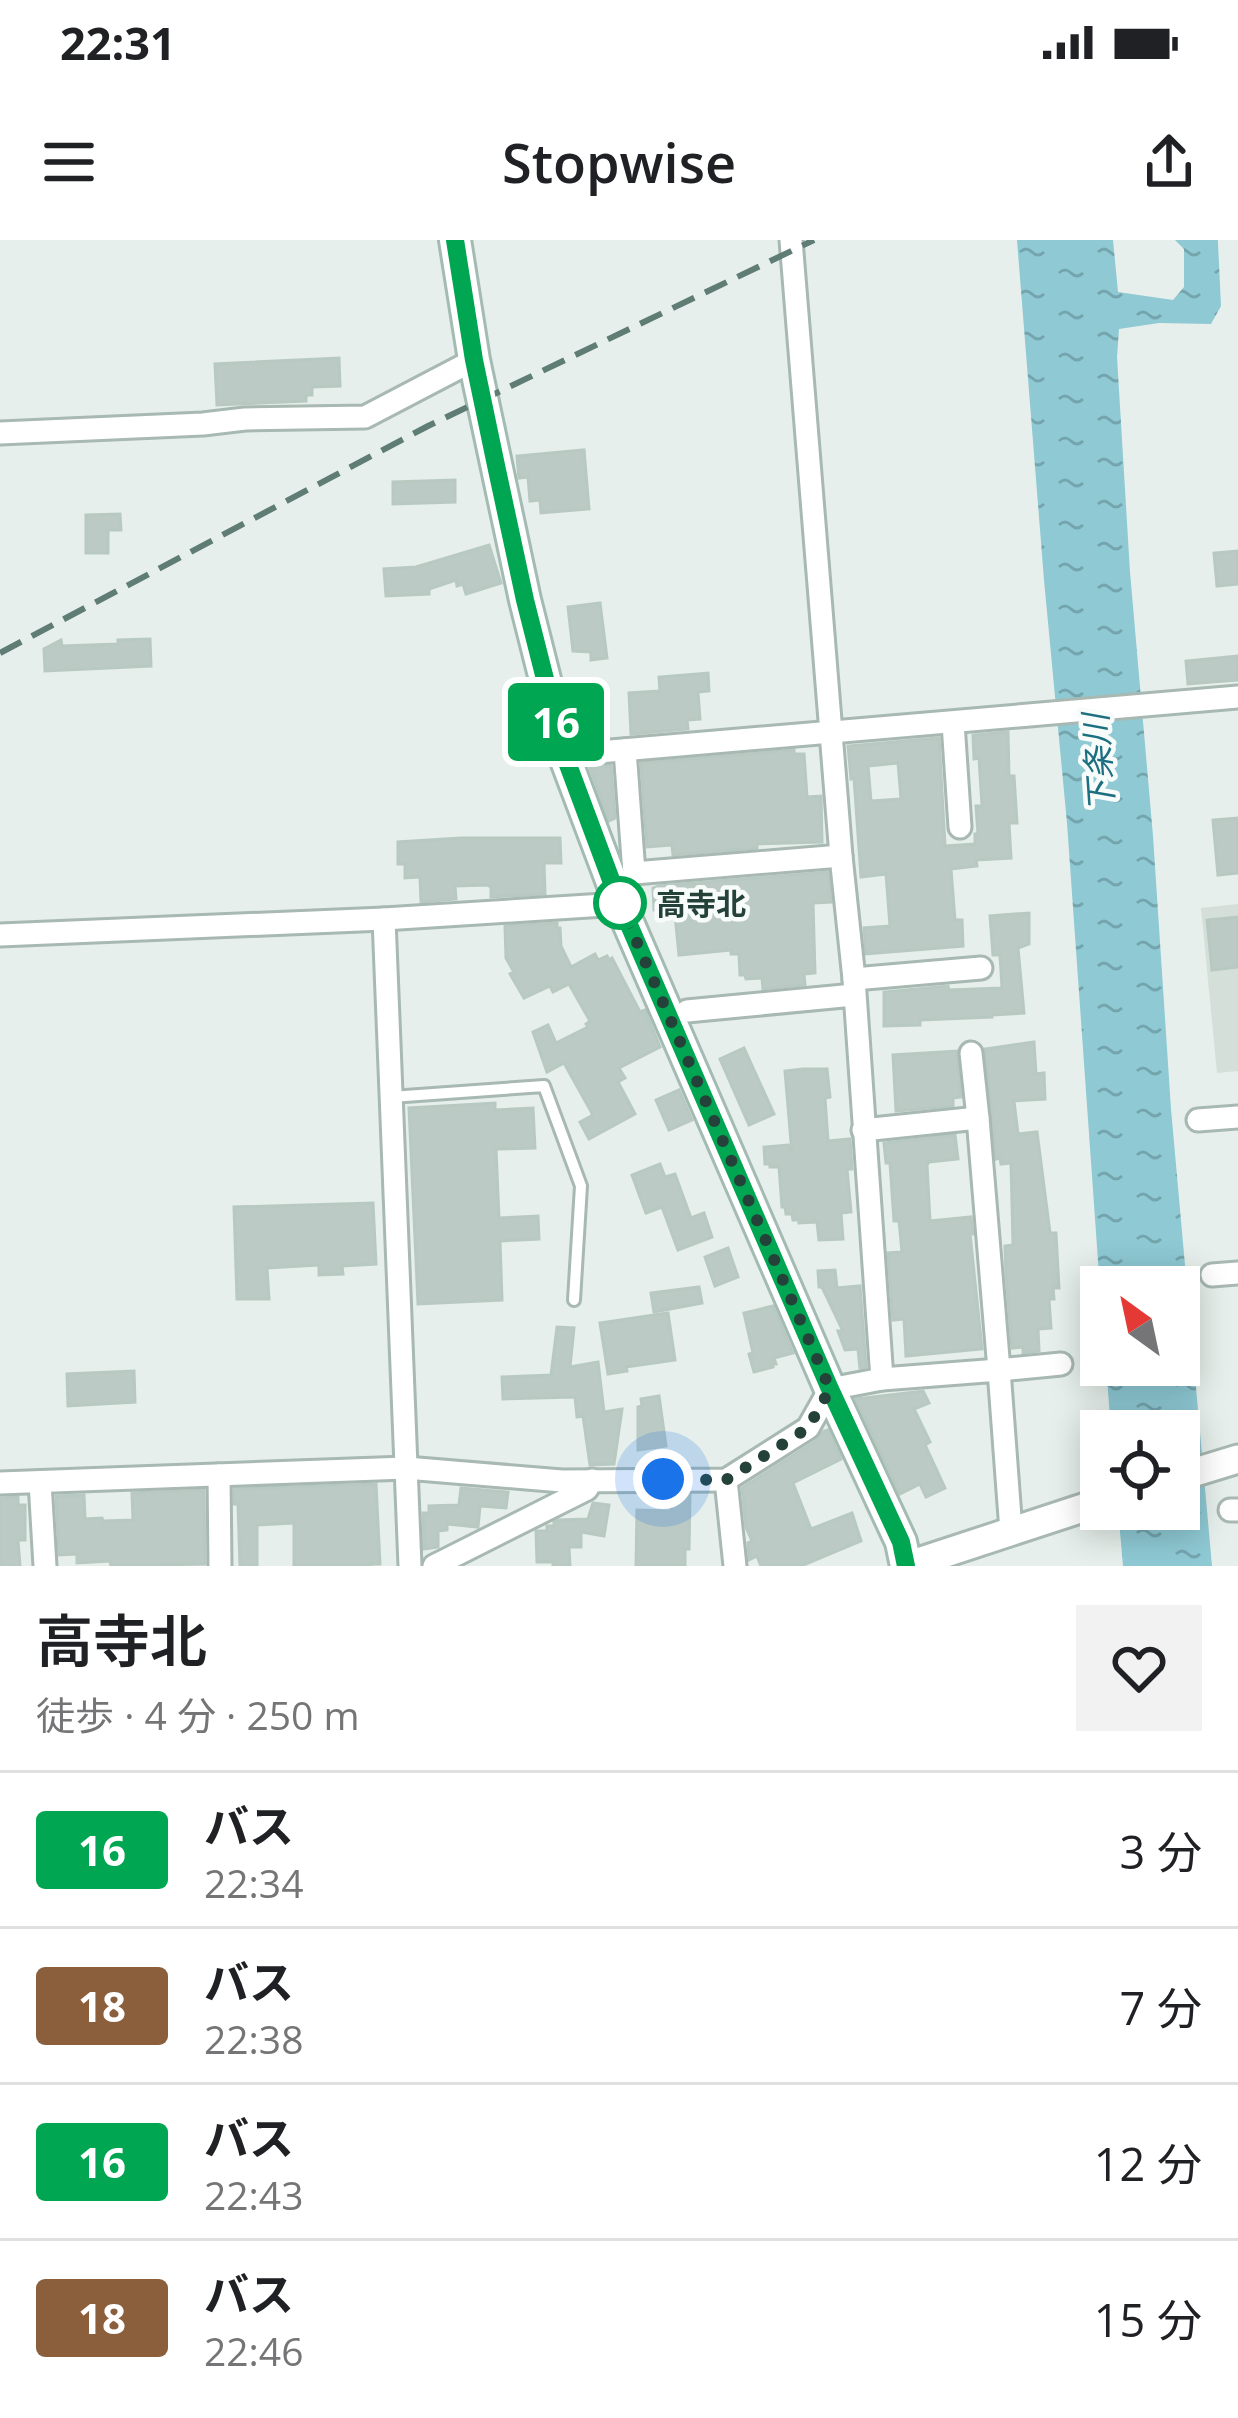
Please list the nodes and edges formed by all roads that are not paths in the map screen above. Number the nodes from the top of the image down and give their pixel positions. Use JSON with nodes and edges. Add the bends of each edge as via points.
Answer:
{"nodes":[{"id":1,"x":455,"y":240,"type":"edge"},
{"id":2,"x":791,"y":240,"type":"edge"},
{"id":3,"x":474,"y":360,"type":"junction"},
{"id":4,"x":0,"y":433,"type":"edge"},
{"id":5,"x":1238,"y":697,"type":"edge"},
{"id":6,"x":953,"y":723,"type":"junction"},
{"id":7,"x":831,"y":733,"type":"junction"},
{"id":8,"x":625,"y":750,"type":"junction"},
{"id":9,"x":564,"y":754,"type":"junction"},
{"id":10,"x":960,"y":827,"type":"dead end"},
{"id":11,"x":841,"y":856,"type":"junction"},
{"id":12,"x":620,"y":904,"type":"junction"},
{"id":13,"x":384,"y":919,"type":"junction"},
{"id":14,"x":0,"y":935,"type":"edge"},
{"id":15,"x":981,"y":968,"type":"dead end"},
{"id":16,"x":854,"y":987,"type":"junction"},
{"id":17,"x":687,"y":1011,"type":"dead end"},
{"id":18,"x":971,"y":1053,"type":"dead end"},
{"id":19,"x":391,"y":1097,"type":"junction"},
{"id":20,"x":1238,"y":1117,"type":"edge"},
{"id":21,"x":978,"y":1118,"type":"junction"},
{"id":22,"x":1198,"y":1120,"type":"dead end"},
{"id":23,"x":863,"y":1130,"type":"junction"},
{"id":24,"x":1238,"y":1274,"type":"edge"},
{"id":25,"x":1211,"y":1275,"type":"dead end"},
{"id":26,"x":574,"y":1300,"type":"dead end"},
{"id":27,"x":1061,"y":1364,"type":"dead end"},
{"id":28,"x":999,"y":1370,"type":"junction"},
{"id":29,"x":882,"y":1379,"type":"junction"},
{"id":30,"x":830,"y":1389,"type":"junction"},
{"id":31,"x":1238,"y":1459,"type":"edge"},
{"id":32,"x":406,"y":1468,"type":"junction"},
{"id":33,"x":1200,"y":1471,"type":"edge"},
{"id":34,"x":219,"y":1475,"type":"junction"},
{"id":35,"x":592,"y":1480,"type":"junction"},
{"id":36,"x":726,"y":1480,"type":"junction"},
{"id":37,"x":40,"y":1482,"type":"junction"},
{"id":38,"x":0,"y":1484,"type":"edge"},
{"id":39,"x":1080,"y":1509,"type":"edge"},
{"id":40,"x":1011,"y":1532,"type":"junction"},
{"id":41,"x":45,"y":1566,"type":"edge"},
{"id":42,"x":220,"y":1566,"type":"edge"},
{"id":43,"x":410,"y":1566,"type":"edge"},
{"id":44,"x":434,"y":1566,"type":"edge"},
{"id":45,"x":736,"y":1566,"type":"edge"},
{"id":46,"x":906,"y":1566,"type":"edge"}],
"edges":[{"from":1,"to":3,"type":"main road"},
{"from":2,"to":7,"type":"street"},
{"from":3,"to":4,"type":"street","via":[[365,417]]},
{"from":3,"to":9,"type":"main road"},
{"from":5,"to":6,"type":"street"},
{"from":6,"to":7,"type":"street"},
{"from":6,"to":10,"type":"street"},
{"from":7,"to":8,"type":"street"},
{"from":7,"to":11,"type":"street"},
{"from":8,"to":9,"type":"street"},
{"from":8,"to":11,"type":"street","via":[[634,874]]},
{"from":9,"to":12,"type":"main road"},
{"from":11,"to":16,"type":"street"},
{"from":12,"to":13,"type":"street"},
{"from":12,"to":30,"type":"main road"},
{"from":13,"to":14,"type":"street"},
{"from":13,"to":19,"type":"street"},
{"from":15,"to":16,"type":"street"},
{"from":16,"to":17,"type":"street"},
{"from":16,"to":23,"type":"street"},
{"from":18,"to":21,"type":"street"},
{"from":19,"to":26,"type":"lane","via":[[544,1086],[581,1186]]},
{"from":19,"to":32,"type":"street"},
{"from":20,"to":22,"type":"street"},
{"from":21,"to":23,"type":"street"},
{"from":21,"to":28,"type":"street"},
{"from":23,"to":29,"type":"street"},
{"from":24,"to":25,"type":"street"},
{"from":27,"to":28,"type":"street"},
{"from":28,"to":29,"type":"street"},
{"from":28,"to":40,"type":"street"},
{"from":29,"to":30,"type":"street"},
{"from":30,"to":36,"type":"street","via":[[808,1428]]},
{"from":30,"to":46,"type":"main road"},
{"from":31,"to":33,"type":"street"},
{"from":32,"to":34,"type":"street"},
{"from":32,"to":35,"type":"street"},
{"from":32,"to":43,"type":"street"},
{"from":34,"to":37,"type":"street"},
{"from":34,"to":42,"type":"street"},
{"from":35,"to":36,"type":"street"},
{"from":35,"to":44,"type":"street"},
{"from":36,"to":45,"type":"street"},
{"from":37,"to":38,"type":"street"},
{"from":37,"to":41,"type":"street"},
{"from":39,"to":40,"type":"street"},
{"from":40,"to":46,"type":"street"}]}
